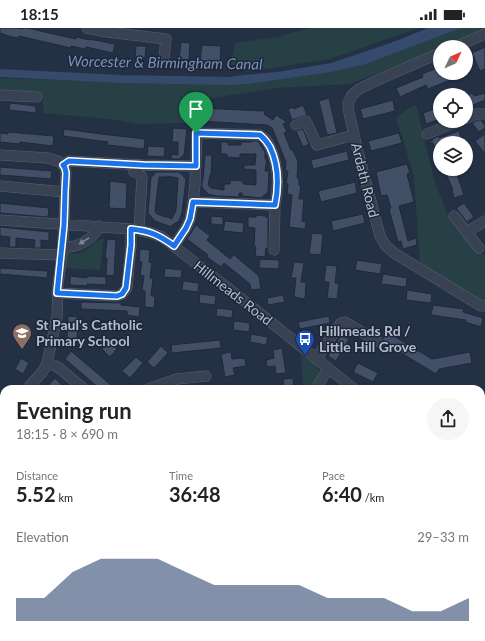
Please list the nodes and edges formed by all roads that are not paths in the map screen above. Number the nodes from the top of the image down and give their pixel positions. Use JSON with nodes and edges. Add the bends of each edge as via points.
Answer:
{"nodes":[{"id":1,"x":87,"y":28,"type":"edge"},
{"id":2,"x":485,"y":34,"type":"edge"},
{"id":3,"x":471,"y":40,"type":"edge"},
{"id":4,"x":433,"y":56,"type":"edge"},
{"id":5,"x":164,"y":57,"type":"dead end"},
{"id":6,"x":0,"y":95,"type":"edge"},
{"id":7,"x":37,"y":97,"type":"dead end"},
{"id":8,"x":485,"y":114,"type":"edge"},
{"id":9,"x":473,"y":115,"type":"edge"},
{"id":10,"x":296,"y":125,"type":"dead end"},
{"id":11,"x":442,"y":128,"type":"edge"},
{"id":12,"x":427,"y":134,"type":"dead end"},
{"id":13,"x":354,"y":135,"type":"junction"},
{"id":14,"x":0,"y":155,"type":"edge"},
{"id":15,"x":63,"y":165,"type":"junction"},
{"id":16,"x":196,"y":166,"type":"junction"},
{"id":17,"x":134,"y":172,"type":"dead end"},
{"id":18,"x":0,"y":186,"type":"edge"},
{"id":19,"x":65,"y":192,"type":"junction"},
{"id":20,"x":193,"y":202,"type":"junction"},
{"id":21,"x":275,"y":205,"type":"junction"},
{"id":22,"x":454,"y":216,"type":"dead end"},
{"id":23,"x":0,"y":220,"type":"edge"},
{"id":24,"x":485,"y":221,"type":"edge"},
{"id":25,"x":64,"y":225,"type":"junction"},
{"id":26,"x":99,"y":226,"type":"junction"},
{"id":27,"x":135,"y":229,"type":"junction"},
{"id":28,"x":467,"y":232,"type":"junction"},
{"id":29,"x":174,"y":246,"type":"junction"},
{"id":30,"x":479,"y":248,"type":"dead end"},
{"id":31,"x":274,"y":250,"type":"dead end"},
{"id":32,"x":62,"y":251,"type":"junction"},
{"id":33,"x":0,"y":253,"type":"edge"},
{"id":34,"x":57,"y":293,"type":"junction"},
{"id":35,"x":485,"y":306,"type":"edge"},
{"id":36,"x":377,"y":341,"type":"dead end"},
{"id":37,"x":316,"y":359,"type":"junction"},
{"id":38,"x":47,"y":363,"type":"junction"},
{"id":39,"x":328,"y":368,"type":"junction"},
{"id":40,"x":206,"y":376,"type":"dead end"},
{"id":41,"x":30,"y":385,"type":"edge"},
{"id":42,"x":79,"y":385,"type":"edge"},
{"id":43,"x":160,"y":385,"type":"edge"},
{"id":44,"x":318,"y":385,"type":"edge"},
{"id":45,"x":349,"y":385,"type":"edge"}],
"edges":[{"from":1,"to":5,"type":"street","via":[[166,39]]},
{"from":2,"to":3,"type":"street"},
{"from":4,"to":13,"type":"street","name":"Ardath Road","via":[[359,89],[352,95],[348,103]]},
{"from":6,"to":7,"type":"street"},
{"from":8,"to":9,"type":"street"},
{"from":10,"to":13,"type":"street","via":[[306,121],[317,145]]},
{"from":11,"to":12,"type":"street"},
{"from":13,"to":35,"type":"street","name":"Ardath Road","via":[[380,236],[386,246],[410,263]]},
{"from":14,"to":15,"type":"street","via":[[48,158]]},
{"from":15,"to":16,"type":"street","via":[[69,161]]},
{"from":15,"to":19,"type":"street","via":[[66,173]]},
{"from":16,"to":20,"type":"street"},
{"from":16,"to":21,"type":"street","via":[[196,133],[260,135],[274,156],[278,174]]},
{"from":17,"to":27,"type":"street","via":[[142,177]]},
{"from":18,"to":19,"type":"street"},
{"from":19,"to":25,"type":"street"},
{"from":20,"to":21,"type":"street"},
{"from":20,"to":29,"type":"street","via":[[190,219]]},
{"from":21,"to":31,"type":"street"},
{"from":22,"to":28,"type":"street"},
{"from":23,"to":25,"type":"street","name":"Hillmeads Road"},
{"from":24,"to":28,"type":"street"},
{"from":25,"to":26,"type":"street","name":"Hillmeads Road"},
{"from":25,"to":32,"type":"street"},
{"from":26,"to":27,"type":"street","name":"Hillmeads Road"},
{"from":26,"to":32,"type":"street","one_way":true,"via":[[86,241]]},
{"from":27,"to":29,"type":"street","name":"Hillmeads Road","via":[[162,237]]},
{"from":27,"to":34,"type":"street","via":[[126,288],[122,294],[117,296]]},
{"from":28,"to":30,"type":"street"},
{"from":29,"to":37,"type":"street","name":"Hillmeads Road"},
{"from":32,"to":33,"type":"street"},
{"from":32,"to":34,"type":"street"},
{"from":34,"to":38,"type":"street","via":[[57,317]]},
{"from":36,"to":37,"type":"street","via":[[345,322],[341,323]]},
{"from":37,"to":39,"type":"street","name":"Hillmeads Road"},
{"from":38,"to":41,"type":"street"},
{"from":38,"to":42,"type":"street","via":[[58,367]]},
{"from":39,"to":44,"type":"street"},
{"from":39,"to":45,"type":"street","name":"Hillmeads Road"},
{"from":40,"to":43,"type":"street","via":[[177,379]]}]}
